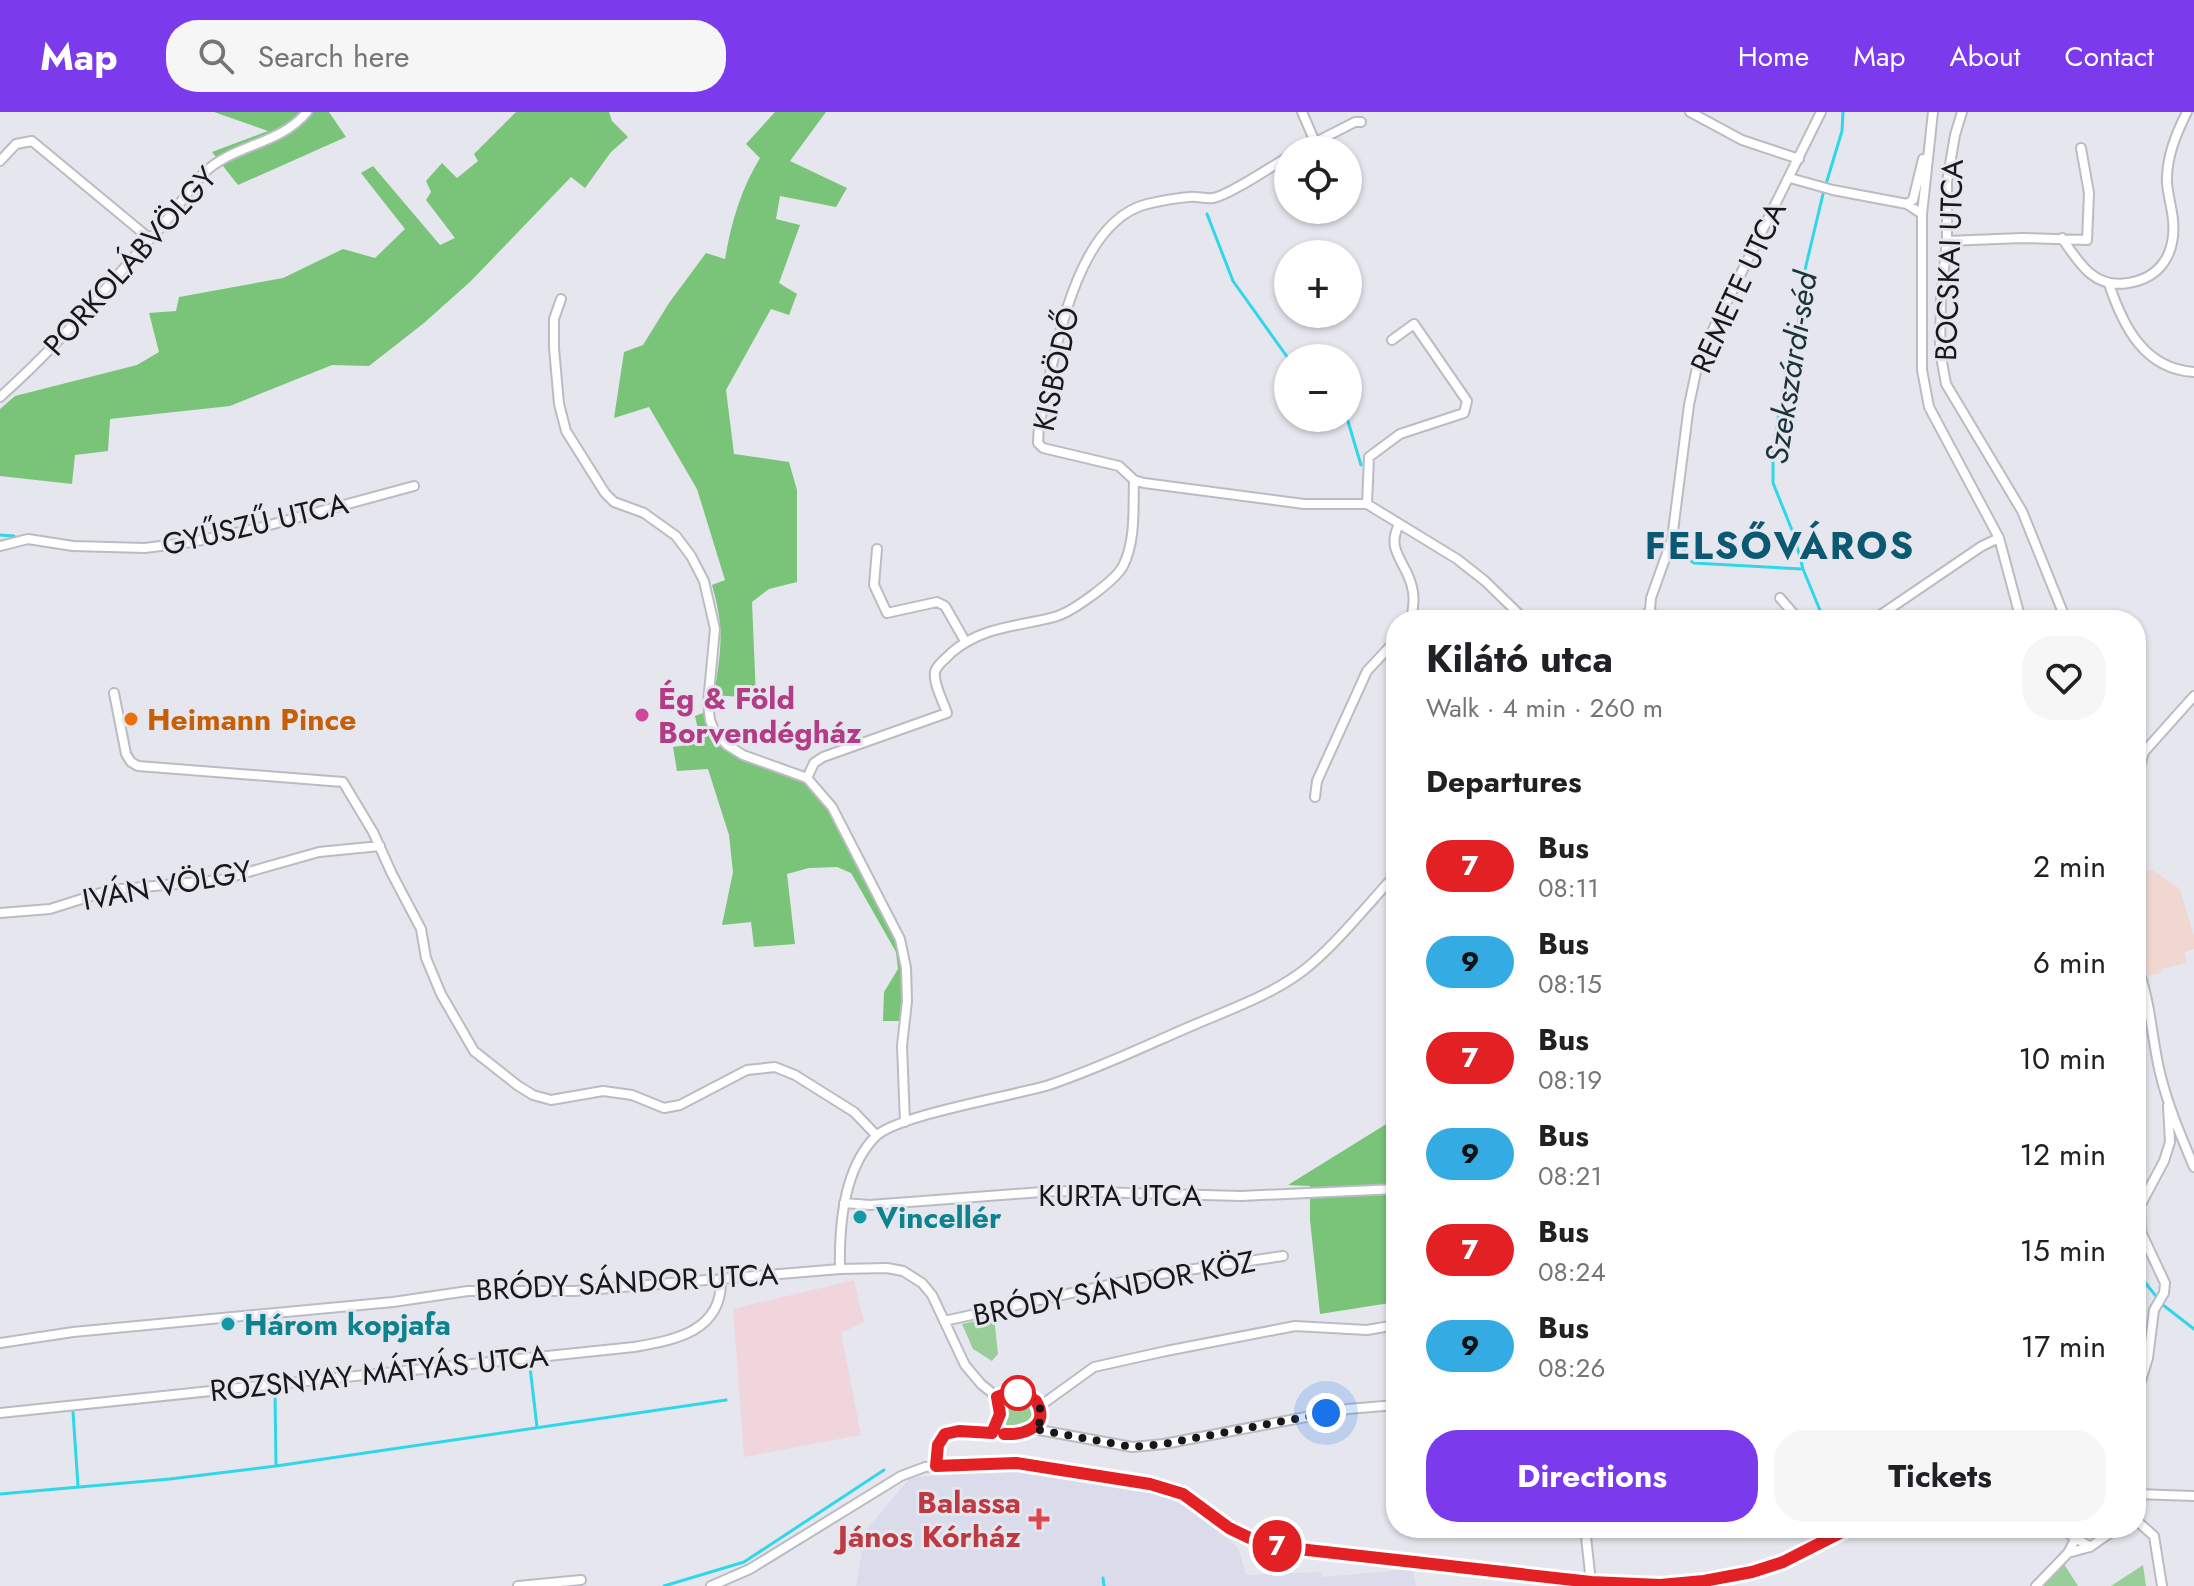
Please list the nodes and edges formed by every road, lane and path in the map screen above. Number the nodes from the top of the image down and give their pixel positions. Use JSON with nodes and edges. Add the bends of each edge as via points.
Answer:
{"nodes":[{"id":1,"x":307,"y":112,"type":"edge"},
{"id":2,"x":1302,"y":112,"type":"edge"},
{"id":3,"x":1690,"y":112,"type":"edge"},
{"id":4,"x":1821,"y":112,"type":"edge"},
{"id":5,"x":1933,"y":112,"type":"edge"},
{"id":6,"x":1962,"y":112,"type":"edge"},
{"id":7,"x":2187,"y":112,"type":"edge"},
{"id":8,"x":1361,"y":122,"type":"dead end"},
{"id":9,"x":1312,"y":136,"type":"edge"},
{"id":10,"x":1327,"y":136,"type":"edge"},
{"id":11,"x":2081,"y":148,"type":"dead end"},
{"id":12,"x":1927,"y":152,"type":"junction"},
{"id":13,"x":1799,"y":159,"type":"junction"},
{"id":14,"x":0,"y":161,"type":"edge"},
{"id":15,"x":1274,"y":165,"type":"edge"},
{"id":16,"x":1790,"y":178,"type":"junction"},
{"id":17,"x":1907,"y":204,"type":"junction"},
{"id":18,"x":1922,"y":214,"type":"junction"},
{"id":19,"x":149,"y":238,"type":"junction"},
{"id":20,"x":2062,"y":238,"type":"junction"},
{"id":21,"x":1947,"y":241,"type":"junction"},
{"id":22,"x":2109,"y":284,"type":"junction"},
{"id":23,"x":561,"y":299,"type":"dead end"},
{"id":24,"x":1392,"y":340,"type":"dead end"},
{"id":25,"x":2194,"y":372,"type":"edge"},
{"id":26,"x":0,"y":397,"type":"edge"},
{"id":27,"x":1134,"y":480,"type":"junction"},
{"id":28,"x":414,"y":486,"type":"dead end"},
{"id":29,"x":1367,"y":504,"type":"junction"},
{"id":30,"x":1399,"y":525,"type":"junction"},
{"id":31,"x":1999,"y":538,"type":"junction"},
{"id":32,"x":0,"y":546,"type":"edge"},
{"id":33,"x":877,"y":549,"type":"dead end"},
{"id":34,"x":1780,"y":598,"type":"dead end"},
{"id":35,"x":1412,"y":610,"type":"edge"},
{"id":36,"x":1515,"y":610,"type":"edge"},
{"id":37,"x":1650,"y":610,"type":"edge"},
{"id":38,"x":1790,"y":610,"type":"edge"},
{"id":39,"x":1888,"y":610,"type":"edge"},
{"id":40,"x":2018,"y":610,"type":"edge"},
{"id":41,"x":2062,"y":610,"type":"edge"},
{"id":42,"x":965,"y":641,"type":"junction"},
{"id":43,"x":1386,"y":651,"type":"edge"},
{"id":44,"x":114,"y":693,"type":"dead end"},
{"id":45,"x":2194,"y":696,"type":"edge"},
{"id":46,"x":2146,"y":750,"type":"edge"},
{"id":47,"x":807,"y":778,"type":"junction"},
{"id":48,"x":1315,"y":797,"type":"dead end"},
{"id":49,"x":380,"y":846,"type":"junction"},
{"id":50,"x":1386,"y":884,"type":"edge"},
{"id":51,"x":0,"y":913,"type":"edge"},
{"id":52,"x":2146,"y":990,"type":"edge"},
{"id":53,"x":2168,"y":1106,"type":"junction"},
{"id":54,"x":905,"y":1122,"type":"junction"},
{"id":55,"x":876,"y":1135,"type":"junction"},
{"id":56,"x":2194,"y":1167,"type":"edge"},
{"id":57,"x":1386,"y":1189,"type":"edge"},
{"id":58,"x":2146,"y":1195,"type":"edge"},
{"id":59,"x":844,"y":1203,"type":"junction"},
{"id":60,"x":2146,"y":1242,"type":"edge"},
{"id":61,"x":1283,"y":1256,"type":"dead end"},
{"id":62,"x":840,"y":1269,"type":"junction"},
{"id":63,"x":721,"y":1278,"type":"junction"},
{"id":64,"x":944,"y":1321,"type":"junction"},
{"id":65,"x":1386,"y":1327,"type":"edge"},
{"id":66,"x":0,"y":1343,"type":"edge"},
{"id":67,"x":2146,"y":1364,"type":"edge"},
{"id":68,"x":997,"y":1397,"type":"junction"},
{"id":69,"x":1040,"y":1406,"type":"junction"},
{"id":70,"x":1386,"y":1406,"type":"edge"},
{"id":71,"x":0,"y":1413,"type":"edge"},
{"id":72,"x":1034,"y":1429,"type":"junction"},
{"id":73,"x":992,"y":1433,"type":"junction"},
{"id":74,"x":936,"y":1466,"type":"junction"},
{"id":75,"x":2146,"y":1495,"type":"edge"},
{"id":76,"x":2194,"y":1496,"type":"edge"},
{"id":77,"x":2146,"y":1529,"type":"edge"},
{"id":78,"x":1586,"y":1538,"type":"edge"},
{"id":79,"x":1830,"y":1538,"type":"edge"},
{"id":80,"x":2076,"y":1538,"type":"edge"},
{"id":81,"x":2083,"y":1538,"type":"edge"},
{"id":82,"x":2103,"y":1538,"type":"edge"},
{"id":83,"x":2090,"y":1547,"type":"junction"},
{"id":84,"x":2068,"y":1553,"type":"junction"},
{"id":85,"x":1536,"y":1575,"type":"junction"},
{"id":86,"x":581,"y":1580,"type":"dead end"},
{"id":87,"x":1591,"y":1582,"type":"junction"},
{"id":88,"x":518,"y":1586,"type":"edge"},
{"id":89,"x":711,"y":1586,"type":"edge"},
{"id":90,"x":1539,"y":1586,"type":"edge"},
{"id":91,"x":2036,"y":1586,"type":"edge"},
{"id":92,"x":2162,"y":1586,"type":"edge"}],
"edges":[{"from":1,"to":19,"type":"street","name":"PORKOLÁBVÖLGY","via":[[277,136],[221,159]]},
{"from":2,"to":9,"type":"street"},
{"from":3,"to":13,"type":"street","via":[[1742,140]]},
{"from":4,"to":13,"type":"street","name":"REMETE UTCA"},
{"from":5,"to":12,"type":"street"},
{"from":6,"to":21,"type":"street","name":"BOCSKAI UTCA","via":[[1947,182]]},
{"from":7,"to":22,"type":"street","via":[[2170,156],[2167,184],[2174,224],[2166,259],[2145,280]]},
{"from":8,"to":10,"type":"street"},
{"from":11,"to":20,"type":"street","via":[[2089,193],[2087,240]]},
{"from":12,"to":17,"type":"street","via":[[1913,200]]},
{"from":12,"to":18,"type":"street"},
{"from":13,"to":16,"type":"street","name":"REMETE UTCA"},
{"from":14,"to":19,"type":"street","via":[[16,144],[32,141]]},
{"from":15,"to":27,"type":"street","name":"KISBÖDŐ","via":[[1215,198],[1190,197],[1133,209],[1110,227],[1081,269],[1038,443],[1119,466]]},
{"from":16,"to":17,"type":"street"},
{"from":16,"to":37,"type":"street","name":"REMETE UTCA","via":[[1699,358],[1672,539]]},
{"from":17,"to":18,"type":"street"},
{"from":18,"to":31,"type":"street","via":[[1921,357],[1929,407]]},
{"from":19,"to":26,"type":"street","name":"PORKOLÁBVÖLGY","via":[[70,329]]},
{"from":20,"to":21,"type":"street"},
{"from":20,"to":22,"type":"street","via":[[2094,279]]},
{"from":21,"to":41,"type":"street","name":"BOCSKAI UTCA","via":[[1940,351],[1946,384],[2022,511]]},
{"from":22,"to":25,"type":"street","via":[[2125,326],[2152,359]]},
{"from":23,"to":47,"type":"street","via":[[554,319],[554,348],[566,431],[605,493],[676,536],[704,581],[715,629],[708,703],[715,733],[743,755]]},
{"from":24,"to":29,"type":"street","via":[[1414,324],[1467,401],[1464,413],[1400,434],[1369,457]]},
{"from":27,"to":29,"type":"street","name":"KISBÖDŐ","via":[[1304,504]]},
{"from":27,"to":42,"type":"street","via":[[1132,529],[1123,566],[1115,574],[1056,617],[994,629]]},
{"from":28,"to":32,"type":"street","name":"GYŰSZŰ UTCA","via":[[192,542],[144,548],[28,539]]},
{"from":29,"to":30,"type":"street"},
{"from":30,"to":35,"type":"street","via":[[1393,540],[1413,588]]},
{"from":30,"to":36,"type":"street","via":[[1457,559]]},
{"from":31,"to":39,"type":"street"},
{"from":31,"to":40,"type":"street"},
{"from":33,"to":42,"type":"street","via":[[874,585],[887,613],[937,602],[945,606]]},
{"from":34,"to":38,"type":"street"},
{"from":42,"to":47,"type":"street","via":[[934,675],[947,713],[823,757]]},
{"from":43,"to":48,"type":"street","via":[[1367,671],[1317,781]]},
{"from":44,"to":49,"type":"street","via":[[126,754],[138,766],[343,782]]},
{"from":45,"to":46,"type":"street"},
{"from":47,"to":54,"type":"street","via":[[832,807],[900,939],[907,1001],[902,1046]]},
{"from":49,"to":51,"type":"street","name":"IVÁN VÖLGY","via":[[319,852],[220,880],[110,890],[50,909]]},
{"from":49,"to":55,"type":"street","via":[[421,929],[441,994],[474,1051],[533,1095],[551,1100],[617,1092],[664,1108],[747,1070],[775,1067],[854,1112]]},
{"from":50,"to":54,"type":"street","via":[[1305,969],[1273,990],[1047,1085]]},
{"from":52,"to":53,"type":"street"},
{"from":53,"to":56,"type":"street"},
{"from":53,"to":58,"type":"street","via":[[2170,1142]]},
{"from":54,"to":55,"type":"street"},
{"from":55,"to":59,"type":"street"},
{"from":57,"to":59,"type":"street","name":"KURTA UTCA","via":[[1241,1196],[1055,1191]]},
{"from":59,"to":62,"type":"street"},
{"from":60,"to":67,"type":"street","via":[[2163,1275],[2164,1293],[2154,1310]]},
{"from":61,"to":64,"type":"street","name":"BRÓDY SÁNDOR KÖZ","via":[[1154,1275]]},
{"from":62,"to":63,"type":"street","name":"BRÓDY SÁNDOR UTCA"},
{"from":62,"to":64,"type":"street","name":"BRÓDY SÁNDOR UTCA","via":[[903,1271],[932,1295]]},
{"from":63,"to":66,"type":"street","name":"BRÓDY SÁNDOR UTCA","via":[[574,1291],[468,1291]]},
{"from":63,"to":71,"type":"street","name":"ROZSNYAY MÁTYÁS UTCA","via":[[711,1317],[670,1341]]},
{"from":64,"to":68,"type":"street","name":"BRÓDY SÁNDOR UTCA","via":[[965,1365]]},
{"from":65,"to":69,"type":"street","via":[[1295,1326],[1094,1367]]},
{"from":68,"to":69,"type":"street","via":[[1020,1393]]},
{"from":68,"to":73,"type":"street","via":[[1000,1414]]},
{"from":69,"to":72,"type":"street","via":[[1040,1422]]},
{"from":70,"to":72,"type":"street","via":[[1132,1447]]},
{"from":72,"to":73,"type":"street"},
{"from":73,"to":74,"type":"street","via":[[945,1434]]},
{"from":74,"to":85,"type":"street","via":[[1016,1463],[1150,1484],[1183,1494],[1229,1528],[1281,1547]]},
{"from":74,"to":89,"type":"street","via":[[901,1476],[794,1544]]},
{"from":75,"to":76,"type":"street"},
{"from":77,"to":92,"type":"street","via":[[2154,1536]]},
{"from":78,"to":87,"type":"street"},
{"from":79,"to":87,"type":"street","via":[[1783,1562],[1731,1576],[1660,1585]]},
{"from":80,"to":84,"type":"street"},
{"from":81,"to":83,"type":"street"},
{"from":82,"to":83,"type":"street"},
{"from":83,"to":84,"type":"street"},
{"from":84,"to":91,"type":"street"},
{"from":85,"to":87,"type":"street"},
{"from":85,"to":90,"type":"street"},
{"from":86,"to":88,"type":"street"}]}
